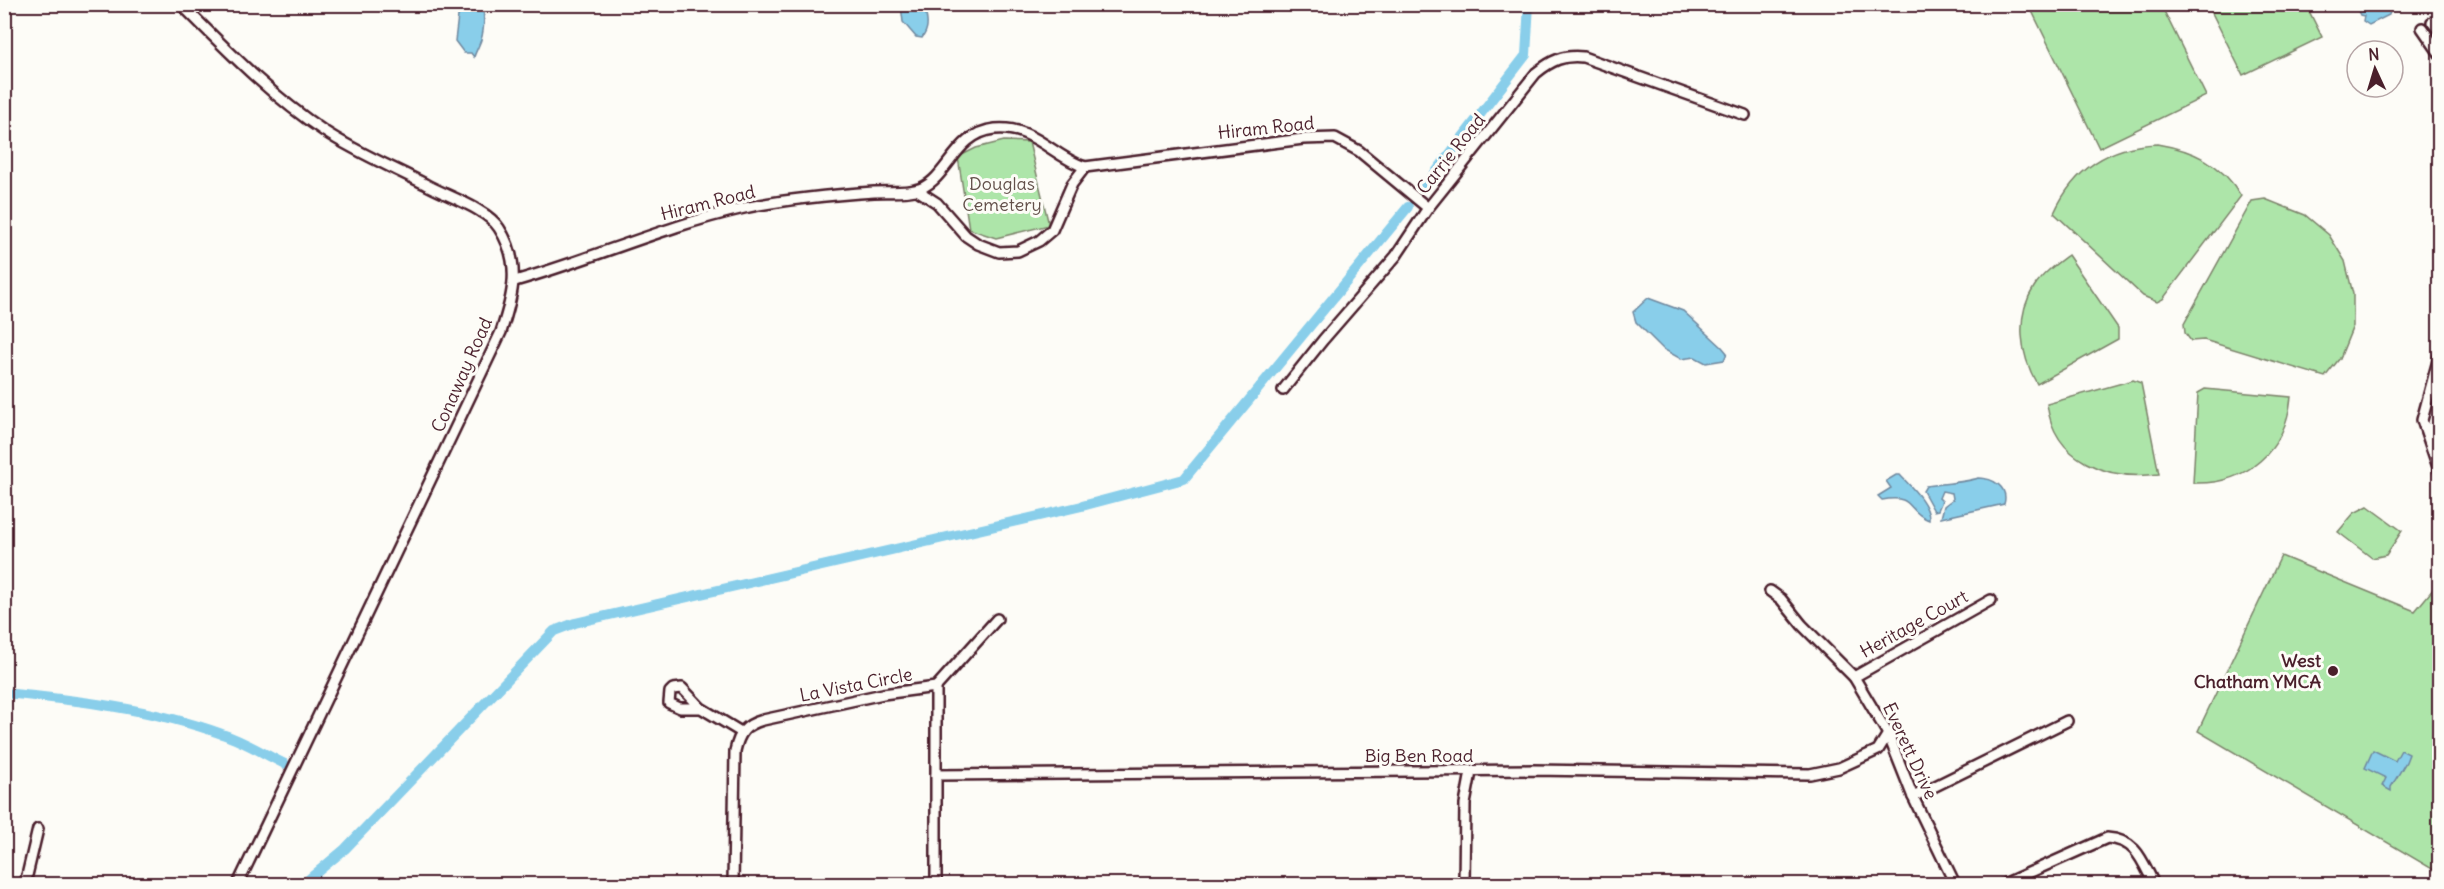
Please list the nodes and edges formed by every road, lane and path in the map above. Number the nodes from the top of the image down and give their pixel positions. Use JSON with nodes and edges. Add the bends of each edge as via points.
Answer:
{"nodes":[{"id":1,"x":181,"y":4,"type":"edge"},
{"id":2,"x":2432,"y":22,"type":"dead end"},
{"id":3,"x":2422,"y":28,"type":"dead end"},
{"id":4,"x":2439,"y":32,"type":"edge"},
{"id":5,"x":2439,"y":54,"type":"edge"},
{"id":6,"x":1745,"y":115,"type":"dead end"},
{"id":7,"x":1085,"y":167,"type":"junction"},
{"id":8,"x":917,"y":190,"type":"junction"},
{"id":9,"x":1428,"y":208,"type":"junction"},
{"id":10,"x":515,"y":281,"type":"junction"},
{"id":11,"x":2439,"y":353,"type":"edge"},
{"id":12,"x":1283,"y":390,"type":"dead end"},
{"id":13,"x":2439,"y":398,"type":"edge"},
{"id":14,"x":2426,"y":430,"type":"junction"},
{"id":15,"x":2439,"y":473,"type":"edge"},
{"id":16,"x":1770,"y":591,"type":"dead end"},
{"id":17,"x":1991,"y":600,"type":"dead end"},
{"id":18,"x":997,"y":619,"type":"dead end"},
{"id":19,"x":1854,"y":677,"type":"junction"},
{"id":20,"x":936,"y":687,"type":"junction"},
{"id":21,"x":701,"y":708,"type":"dead end"},
{"id":22,"x":2067,"y":720,"type":"dead end"},
{"id":23,"x":741,"y":732,"type":"junction"},
{"id":24,"x":1888,"y":734,"type":"junction"},
{"id":25,"x":1471,"y":772,"type":"junction"},
{"id":26,"x":936,"y":775,"type":"junction"},
{"id":27,"x":1913,"y":797,"type":"junction"},
{"id":28,"x":38,"y":829,"type":"dead end"},
{"id":29,"x":25,"y":885,"type":"edge"},
{"id":30,"x":238,"y":885,"type":"edge"},
{"id":31,"x":733,"y":885,"type":"edge"},
{"id":32,"x":936,"y":885,"type":"edge"},
{"id":33,"x":1464,"y":885,"type":"edge"},
{"id":34,"x":1955,"y":885,"type":"edge"},
{"id":35,"x":2004,"y":885,"type":"edge"},
{"id":36,"x":2154,"y":885,"type":"edge"}],
"edges":[{"from":1,"to":10,"type":"street","name":"Conaway Road","via":[[242,66],[325,131],[486,214],[507,245]]},
{"from":2,"to":4,"type":"street"},
{"from":3,"to":5,"type":"street"},
{"from":6,"to":9,"type":"street","name":"Carrie Road","via":[[1583,57],[1561,57],[1536,73]]},
{"from":7,"to":8,"type":"street","via":[[1024,132],[994,129],[965,142],[937,177]]},
{"from":7,"to":8,"type":"street","via":[[1072,184],[1052,230],[1040,241],[1018,251],[999,252],[978,244],[937,203]]},
{"from":7,"to":9,"type":"street","name":"Hiram Road","via":[[1335,138],[1359,151]]},
{"from":8,"to":10,"type":"street","name":"Hiram Road","via":[[746,208],[689,221]]},
{"from":9,"to":12,"type":"street","name":"Carrie Road","via":[[1396,256]]},
{"from":10,"to":30,"type":"street","name":"Conaway Road","via":[[496,343]]},
{"from":11,"to":14,"type":"street","via":[[2422,420]]},
{"from":13,"to":14,"type":"street","via":[[2432,427]]},
{"from":14,"to":15,"type":"street"},
{"from":16,"to":19,"type":"street","name":"Everett Drive"},
{"from":17,"to":19,"type":"street","name":"Heritage Court"},
{"from":18,"to":20,"type":"street"},
{"from":19,"to":24,"type":"street","name":"Everett Drive"},
{"from":20,"to":23,"type":"street","name":"La Vista Circle","via":[[883,694],[754,722]]},
{"from":20,"to":26,"type":"street","name":"La Vista Circle"},
{"from":21,"to":23,"type":"street"},
{"from":22,"to":27,"type":"street"},
{"from":23,"to":31,"type":"street","via":[[735,751]]},
{"from":24,"to":25,"type":"street","name":"Big Ben Road","via":[[1878,750],[1839,768],[1810,774]]},
{"from":24,"to":27,"type":"street","name":"Everett Drive"},
{"from":25,"to":26,"type":"street","name":"Big Ben Road"},
{"from":25,"to":33,"type":"street","via":[[1465,804]]},
{"from":26,"to":32,"type":"street","name":"La Vista Circle"},
{"from":27,"to":34,"type":"street","name":"Everett Drive"},
{"from":28,"to":29,"type":"street"},
{"from":35,"to":36,"type":"street","via":[[2107,838],[2117,838],[2134,847]]}]}
